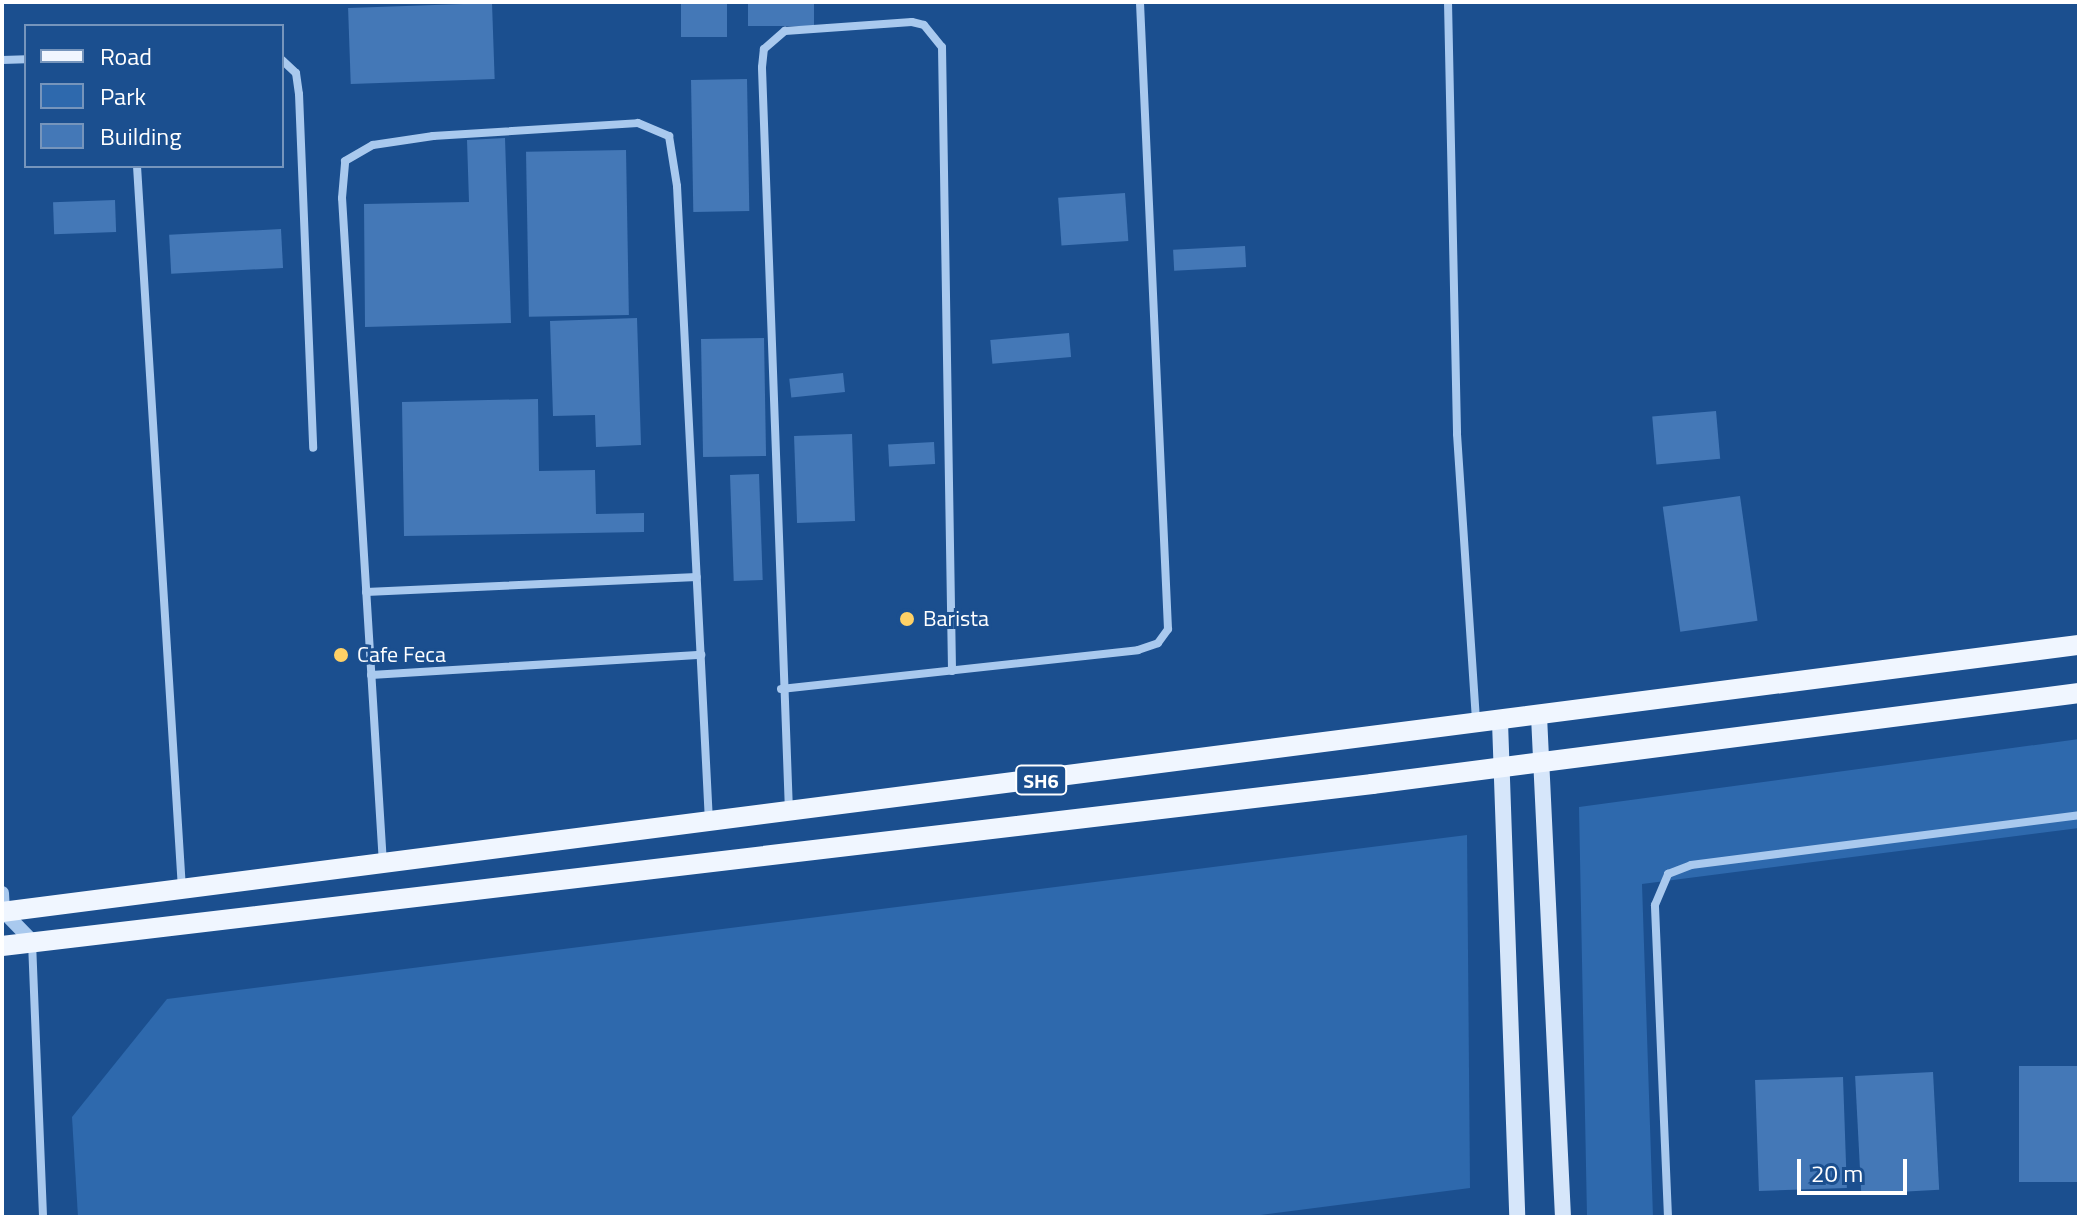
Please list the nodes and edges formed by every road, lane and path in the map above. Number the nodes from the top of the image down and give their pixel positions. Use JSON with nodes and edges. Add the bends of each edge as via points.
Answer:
{"nodes":[{"id":1,"x":1140,"y":2,"type":"edge"},
{"id":2,"x":1448,"y":2,"type":"edge"},
{"id":3,"x":24,"y":59,"type":"edge"},
{"id":4,"x":2,"y":60,"type":"edge"},
{"id":5,"x":284,"y":62,"type":"edge"},
{"id":6,"x":137,"y":168,"type":"edge"},
{"id":7,"x":313,"y":448,"type":"dead end"},
{"id":8,"x":697,"y":577,"type":"junction"},
{"id":9,"x":366,"y":592,"type":"junction"},
{"id":10,"x":2079,"y":645,"type":"edge"},
{"id":11,"x":701,"y":655,"type":"junction"},
{"id":12,"x":952,"y":671,"type":"junction"},
{"id":13,"x":371,"y":675,"type":"junction"},
{"id":14,"x":781,"y":689,"type":"junction"},
{"id":15,"x":2079,"y":693,"type":"edge"},
{"id":16,"x":1539,"y":716,"type":"junction"},
{"id":17,"x":1500,"y":722,"type":"junction"},
{"id":18,"x":1477,"y":725,"type":"junction"},
{"id":19,"x":1543,"y":762,"type":"junction"},
{"id":20,"x":1504,"y":767,"type":"junction"},
{"id":21,"x":789,"y":813,"type":"junction"},
{"id":22,"x":2079,"y":815,"type":"edge"},
{"id":23,"x":709,"y":823,"type":"junction"},
{"id":24,"x":383,"y":865,"type":"junction"},
{"id":25,"x":182,"y":890,"type":"junction"},
{"id":26,"x":2,"y":893,"type":"edge"},
{"id":27,"x":2,"y":912,"type":"edge"},
{"id":28,"x":32,"y":941,"type":"junction"},
{"id":29,"x":2,"y":946,"type":"edge"},
{"id":30,"x":43,"y":1217,"type":"edge"},
{"id":31,"x":1517,"y":1217,"type":"edge"},
{"id":32,"x":1563,"y":1217,"type":"edge"},
{"id":33,"x":1668,"y":1217,"type":"edge"}],
"edges":[{"from":1,"to":12,"type":"street","via":[[1168,629],[1158,643],[1138,650]]},
{"from":2,"to":18,"type":"street","via":[[1457,434]]},
{"from":3,"to":4,"type":"street"},
{"from":5,"to":7,"type":"street","via":[[296,73],[299,94]]},
{"from":6,"to":25,"type":"street"},
{"from":8,"to":9,"type":"street"},
{"from":8,"to":9,"type":"street","via":[[677,186],[669,136],[638,123],[433,136],[373,145],[345,161],[342,198]]},
{"from":8,"to":11,"type":"street"},
{"from":9,"to":13,"type":"street"},
{"from":10,"to":16,"type":"main road","number":"SH6"},
{"from":11,"to":13,"type":"street"},
{"from":11,"to":23,"type":"street"},
{"from":12,"to":14,"type":"street"},
{"from":12,"to":14,"type":"street","via":[[942,47],[935,34],[912,22],[785,31],[764,49],[762,67]]},
{"from":13,"to":24,"type":"street"},
{"from":14,"to":21,"type":"street"},
{"from":15,"to":19,"type":"main road","number":"SH6"},
{"from":16,"to":17,"type":"main road","number":"SH6"},
{"from":16,"to":19,"type":"main road"},
{"from":17,"to":18,"type":"main road","number":"SH6"},
{"from":17,"to":20,"type":"main road"},
{"from":18,"to":21,"type":"main road","number":"SH6"},
{"from":19,"to":20,"type":"main road","number":"SH6"},
{"from":19,"to":32,"type":"main road"},
{"from":20,"to":28,"type":"main road","number":"SH6"},
{"from":20,"to":31,"type":"main road"},
{"from":21,"to":23,"type":"main road","number":"SH6"},
{"from":22,"to":33,"type":"street","via":[[1691,865],[1668,874],[1655,905]]},
{"from":23,"to":24,"type":"main road","number":"SH6"},
{"from":24,"to":25,"type":"main road","number":"SH6"},
{"from":25,"to":27,"type":"main road","number":"SH6"},
{"from":26,"to":27,"type":"street"},
{"from":27,"to":28,"type":"street"},
{"from":28,"to":29,"type":"main road","number":"SH6"},
{"from":28,"to":30,"type":"street"}]}
